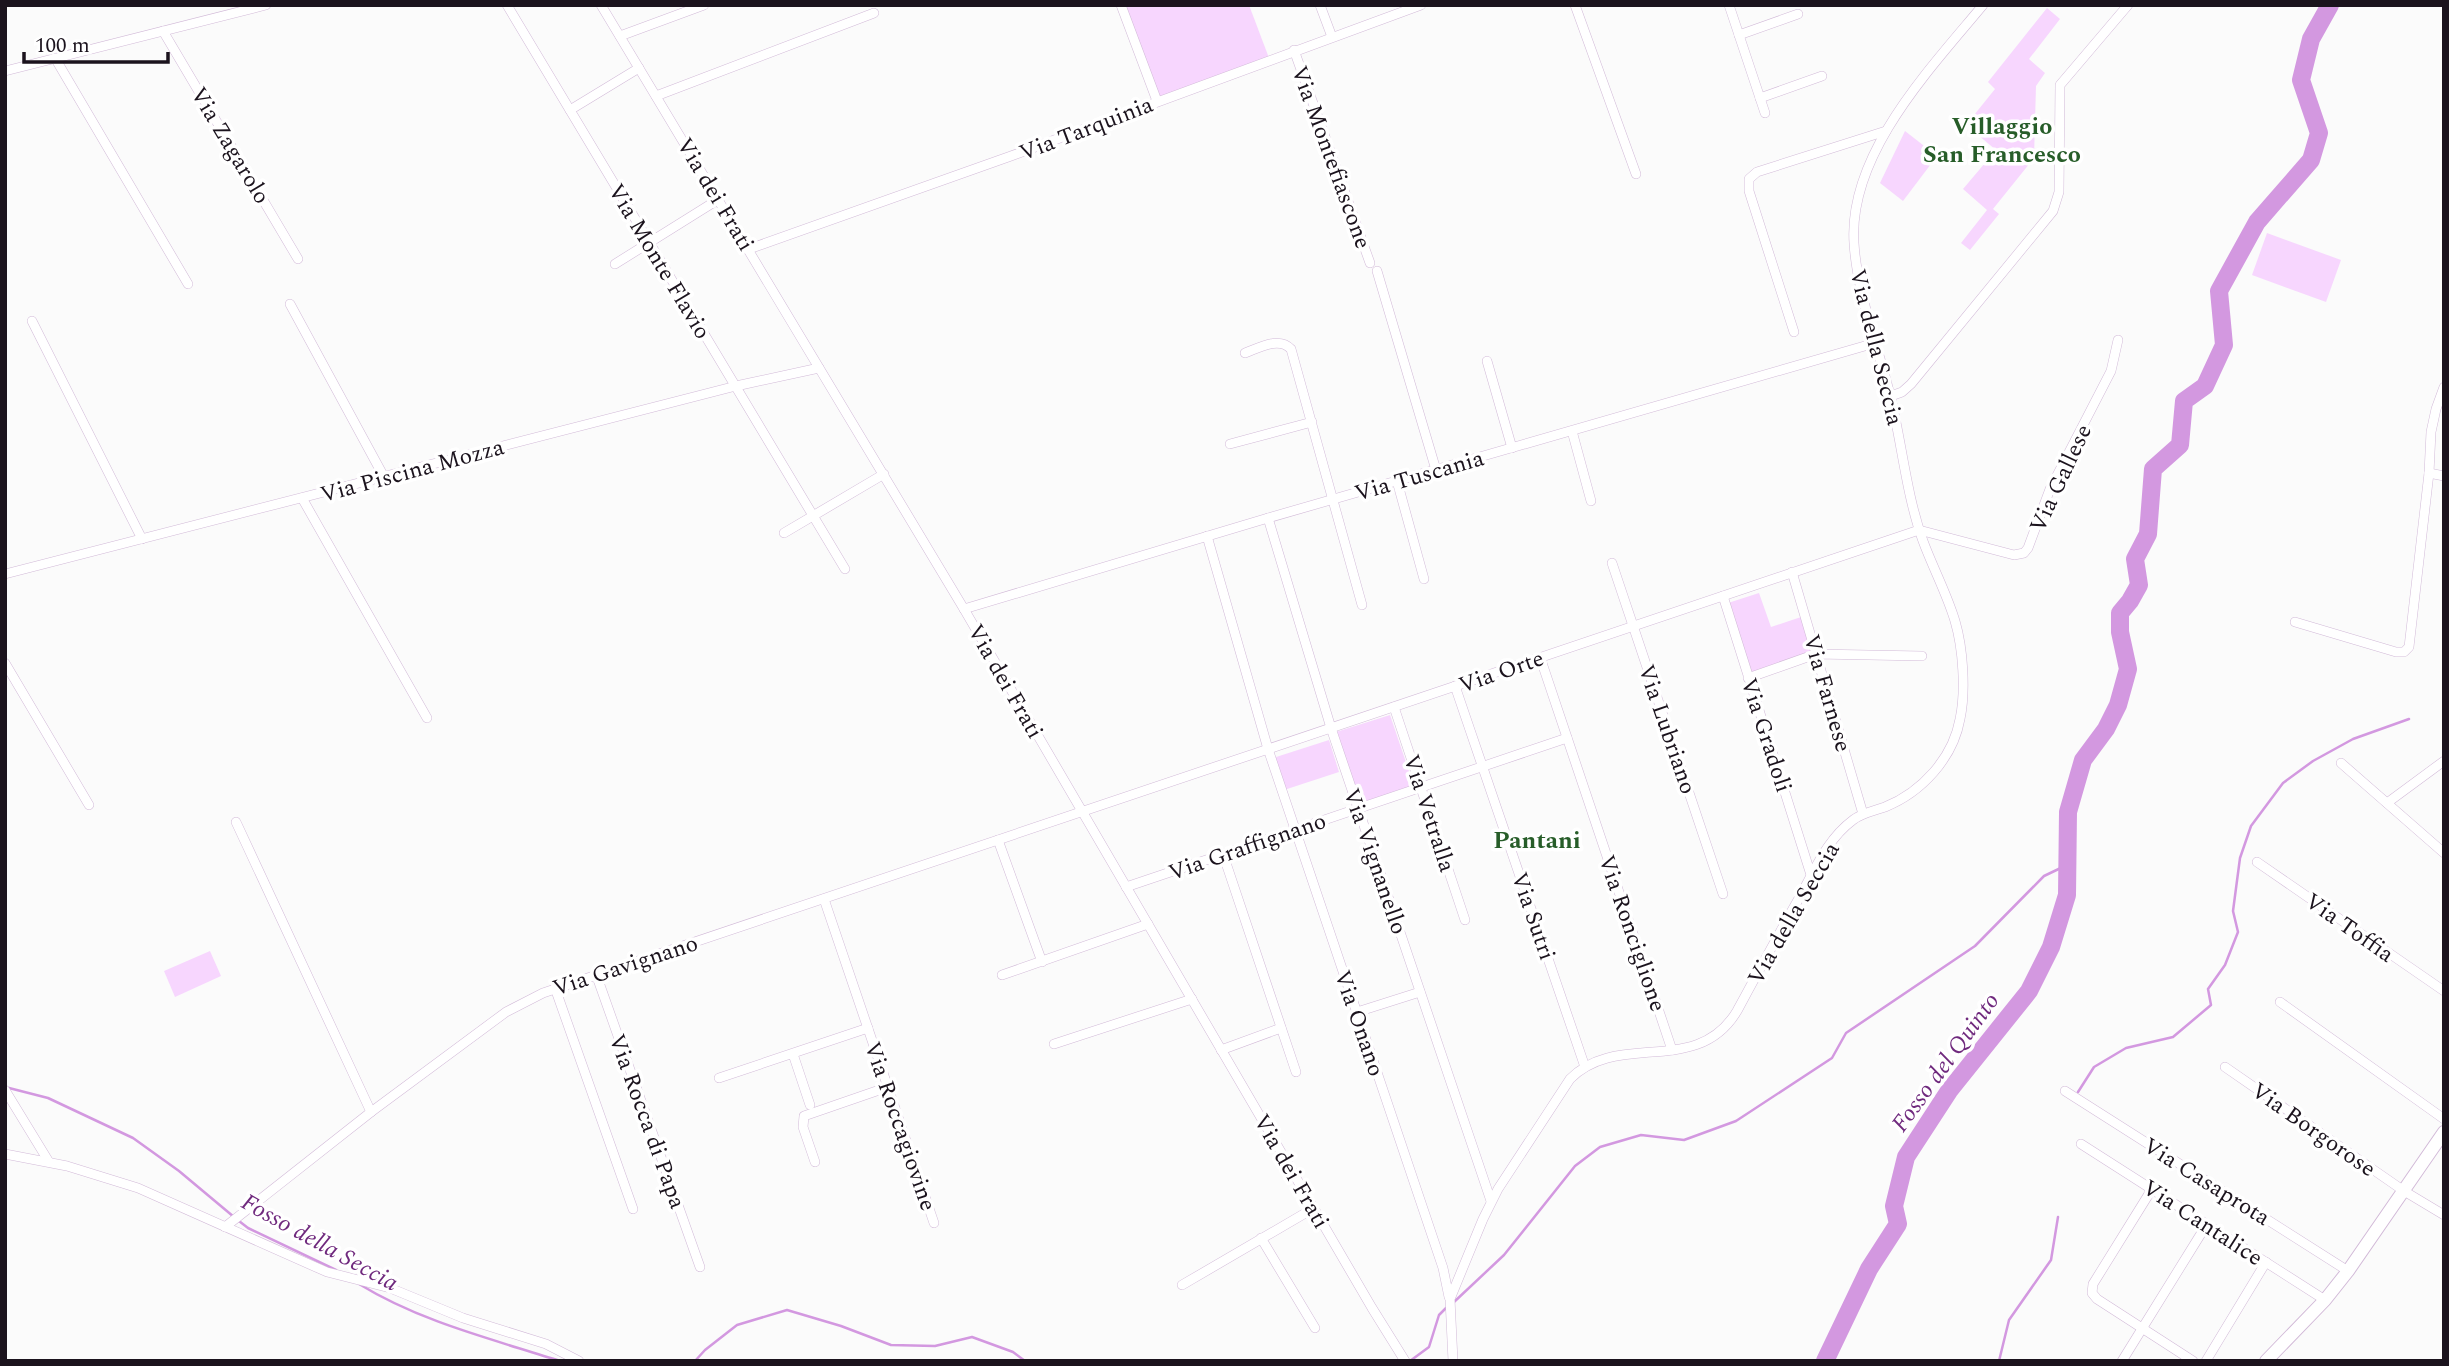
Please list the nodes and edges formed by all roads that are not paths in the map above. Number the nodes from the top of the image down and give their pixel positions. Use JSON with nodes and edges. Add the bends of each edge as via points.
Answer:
{"nodes":[{"id":1,"x":266,"y":5,"type":"edge"},
{"id":2,"x":507,"y":5,"type":"edge"},
{"id":3,"x":601,"y":5,"type":"edge"},
{"id":4,"x":704,"y":5,"type":"edge"},
{"id":5,"x":1121,"y":5,"type":"edge"},
{"id":6,"x":1320,"y":5,"type":"edge"},
{"id":7,"x":1421,"y":5,"type":"edge"},
{"id":8,"x":1575,"y":5,"type":"edge"},
{"id":9,"x":1729,"y":5,"type":"edge"},
{"id":10,"x":1983,"y":5,"type":"edge"},
{"id":11,"x":2128,"y":5,"type":"edge"},
{"id":12,"x":236,"y":9,"type":"edge"},
{"id":13,"x":874,"y":13,"type":"dead end"},
{"id":14,"x":1798,"y":14,"type":"dead end"},
{"id":15,"x":163,"y":31,"type":"junction"},
{"id":16,"x":1739,"y":35,"type":"junction"},
{"id":17,"x":620,"y":36,"type":"junction"},
{"id":18,"x":1332,"y":37,"type":"junction"},
{"id":19,"x":1294,"y":50,"type":"junction"},
{"id":20,"x":55,"y":58,"type":"junction"},
{"id":21,"x":639,"y":68,"type":"junction"},
{"id":22,"x":5,"y":71,"type":"edge"},
{"id":23,"x":1822,"y":76,"type":"dead end"},
{"id":24,"x":656,"y":96,"type":"junction"},
{"id":25,"x":1760,"y":98,"type":"junction"},
{"id":26,"x":1157,"y":101,"type":"junction"},
{"id":27,"x":570,"y":110,"type":"junction"},
{"id":28,"x":1765,"y":113,"type":"dead end"},
{"id":29,"x":1886,"y":131,"type":"junction"},
{"id":30,"x":1636,"y":174,"type":"dead end"},
{"id":31,"x":719,"y":199,"type":"junction"},
{"id":32,"x":650,"y":243,"type":"junction"},
{"id":33,"x":749,"y":249,"type":"junction"},
{"id":34,"x":299,"y":259,"type":"dead end"},
{"id":35,"x":1370,"y":263,"type":"dead end"},
{"id":36,"x":615,"y":264,"type":"dead end"},
{"id":37,"x":1377,"y":271,"type":"dead end"},
{"id":38,"x":188,"y":284,"type":"dead end"},
{"id":39,"x":290,"y":304,"type":"dead end"},
{"id":40,"x":32,"y":321,"type":"dead end"},
{"id":41,"x":1794,"y":332,"type":"dead end"},
{"id":42,"x":2118,"y":340,"type":"dead end"},
{"id":43,"x":1875,"y":343,"type":"junction"},
{"id":44,"x":1245,"y":353,"type":"dead end"},
{"id":45,"x":1487,"y":361,"type":"dead end"},
{"id":46,"x":819,"y":368,"type":"junction"},
{"id":47,"x":736,"y":386,"type":"junction"},
{"id":48,"x":2444,"y":387,"type":"edge"},
{"id":49,"x":1891,"y":396,"type":"junction"},
{"id":50,"x":1312,"y":422,"type":"junction"},
{"id":51,"x":1572,"y":431,"type":"junction"},
{"id":52,"x":1230,"y":444,"type":"dead end"},
{"id":53,"x":1512,"y":448,"type":"junction"},
{"id":54,"x":1436,"y":470,"type":"junction"},
{"id":55,"x":2429,"y":473,"type":"junction"},
{"id":56,"x":884,"y":474,"type":"junction"},
{"id":57,"x":2444,"y":476,"type":"edge"},
{"id":58,"x":384,"y":477,"type":"junction"},
{"id":59,"x":1397,"y":481,"type":"junction"},
{"id":60,"x":302,"y":498,"type":"junction"},
{"id":61,"x":1333,"y":500,"type":"junction"},
{"id":62,"x":1591,"y":501,"type":"dead end"},
{"id":63,"x":814,"y":516,"type":"junction"},
{"id":64,"x":1268,"y":518,"type":"junction"},
{"id":65,"x":1919,"y":530,"type":"junction"},
{"id":66,"x":784,"y":533,"type":"dead end"},
{"id":67,"x":1207,"y":536,"type":"junction"},
{"id":68,"x":142,"y":539,"type":"junction"},
{"id":69,"x":1612,"y":563,"type":"dead end"},
{"id":70,"x":845,"y":569,"type":"dead end"},
{"id":71,"x":1792,"y":572,"type":"junction"},
{"id":72,"x":5,"y":574,"type":"edge"},
{"id":73,"x":1424,"y":579,"type":"dead end"},
{"id":74,"x":1723,"y":596,"type":"junction"},
{"id":75,"x":1362,"y":605,"type":"dead end"},
{"id":76,"x":964,"y":609,"type":"junction"},
{"id":77,"x":2295,"y":622,"type":"dead end"},
{"id":78,"x":1633,"y":626,"type":"junction"},
{"id":79,"x":1816,"y":654,"type":"junction"},
{"id":80,"x":1922,"y":656,"type":"dead end"},
{"id":81,"x":1540,"y":657,"type":"junction"},
{"id":82,"x":5,"y":663,"type":"edge"},
{"id":83,"x":1748,"y":678,"type":"junction"},
{"id":84,"x":1455,"y":686,"type":"junction"},
{"id":85,"x":1394,"y":707,"type":"junction"},
{"id":86,"x":427,"y":719,"type":"dead end"},
{"id":87,"x":1331,"y":728,"type":"junction"},
{"id":88,"x":1567,"y":738,"type":"junction"},
{"id":89,"x":1268,"y":749,"type":"junction"},
{"id":90,"x":2444,"y":761,"type":"edge"},
{"id":91,"x":2341,"y":763,"type":"dead end"},
{"id":92,"x":1482,"y":766,"type":"junction"},
{"id":93,"x":1421,"y":787,"type":"junction"},
{"id":94,"x":2387,"y":803,"type":"junction"},
{"id":95,"x":89,"y":805,"type":"dead end"},
{"id":96,"x":1359,"y":808,"type":"junction"},
{"id":97,"x":1082,"y":812,"type":"junction"},
{"id":98,"x":1863,"y":814,"type":"junction"},
{"id":99,"x":236,"y":822,"type":"dead end"},
{"id":100,"x":1294,"y":830,"type":"junction"},
{"id":101,"x":998,"y":840,"type":"junction"},
{"id":102,"x":2444,"y":853,"type":"edge"},
{"id":103,"x":1223,"y":854,"type":"junction"},
{"id":104,"x":2257,"y":862,"type":"dead end"},
{"id":105,"x":1811,"y":875,"type":"junction"},
{"id":106,"x":1126,"y":887,"type":"junction"},
{"id":107,"x":1723,"y":894,"type":"dead end"},
{"id":108,"x":824,"y":899,"type":"junction"},
{"id":109,"x":1465,"y":920,"type":"dead end"},
{"id":110,"x":1148,"y":924,"type":"junction"},
{"id":111,"x":1042,"y":962,"type":"junction"},
{"id":112,"x":596,"y":974,"type":"junction"},
{"id":113,"x":1002,"y":975,"type":"dead end"},
{"id":114,"x":555,"y":988,"type":"junction"},
{"id":115,"x":2444,"y":991,"type":"edge"},
{"id":116,"x":1420,"y":992,"type":"junction"},
{"id":117,"x":1192,"y":999,"type":"junction"},
{"id":118,"x":2280,"y":1002,"type":"dead end"},
{"id":119,"x":1357,"y":1012,"type":"junction"},
{"id":120,"x":868,"y":1028,"type":"junction"},
{"id":121,"x":1281,"y":1028,"type":"junction"},
{"id":122,"x":1054,"y":1044,"type":"dead end"},
{"id":123,"x":1221,"y":1050,"type":"junction"},
{"id":124,"x":1672,"y":1050,"type":"junction"},
{"id":125,"x":793,"y":1054,"type":"junction"},
{"id":126,"x":1585,"y":1067,"type":"junction"},
{"id":127,"x":2225,"y":1068,"type":"dead end"},
{"id":128,"x":1296,"y":1072,"type":"dead end"},
{"id":129,"x":719,"y":1078,"type":"dead end"},
{"id":130,"x":888,"y":1087,"type":"junction"},
{"id":131,"x":2065,"y":1091,"type":"dead end"},
{"id":132,"x":7,"y":1092,"type":"edge"},
{"id":133,"x":810,"y":1105,"type":"dead end"},
{"id":134,"x":371,"y":1112,"type":"junction"},
{"id":135,"x":2444,"y":1119,"type":"edge"},
{"id":136,"x":2444,"y":1132,"type":"edge"},
{"id":137,"x":2081,"y":1144,"type":"dead end"},
{"id":138,"x":5,"y":1154,"type":"edge"},
{"id":139,"x":49,"y":1162,"type":"junction"},
{"id":140,"x":815,"y":1162,"type":"dead end"},
{"id":141,"x":2152,"y":1189,"type":"junction"},
{"id":142,"x":2404,"y":1191,"type":"junction"},
{"id":143,"x":1490,"y":1202,"type":"junction"},
{"id":144,"x":1314,"y":1208,"type":"junction"},
{"id":145,"x":633,"y":1209,"type":"dead end"},
{"id":146,"x":2444,"y":1215,"type":"edge"},
{"id":147,"x":934,"y":1223,"type":"dead end"},
{"id":148,"x":2207,"y":1224,"type":"junction"},
{"id":149,"x":225,"y":1227,"type":"junction"},
{"id":150,"x":1261,"y":1238,"type":"junction"},
{"id":151,"x":2266,"y":1262,"type":"junction"},
{"id":152,"x":701,"y":1267,"type":"dead end"},
{"id":153,"x":2348,"y":1271,"type":"junction"},
{"id":154,"x":1182,"y":1285,"type":"dead end"},
{"id":155,"x":1450,"y":1299,"type":"junction"},
{"id":156,"x":2325,"y":1300,"type":"junction"},
{"id":157,"x":1315,"y":1328,"type":"dead end"},
{"id":158,"x":2143,"y":1328,"type":"junction"},
{"id":159,"x":1403,"y":1357,"type":"edge"},
{"id":160,"x":579,"y":1361,"type":"edge"},
{"id":161,"x":1453,"y":1361,"type":"edge"},
{"id":162,"x":2122,"y":1361,"type":"edge"},
{"id":163,"x":2193,"y":1361,"type":"edge"},
{"id":164,"x":2206,"y":1361,"type":"edge"},
{"id":165,"x":2266,"y":1361,"type":"edge"}],
"edges":[{"from":1,"to":12,"type":"street"},
{"from":2,"to":27,"type":"street","name":"Via Monte Flavio"},
{"from":3,"to":17,"type":"street","name":"Via dei Frati"},
{"from":4,"to":17,"type":"street"},
{"from":5,"to":26,"type":"street"},
{"from":6,"to":18,"type":"street"},
{"from":7,"to":18,"type":"street","name":"Via Tarquinia"},
{"from":8,"to":30,"type":"street"},
{"from":9,"to":16,"type":"street"},
{"from":10,"to":29,"type":"street","name":"Via della Seccia"},
{"from":11,"to":49,"type":"street","via":[[2060,85],[2059,195],[2053,211],[1911,384]]},
{"from":12,"to":15,"type":"street"},
{"from":13,"to":24,"type":"street"},
{"from":14,"to":16,"type":"street"},
{"from":15,"to":20,"type":"street"},
{"from":15,"to":34,"type":"street","name":"Via Zagarolo"},
{"from":16,"to":25,"type":"street"},
{"from":17,"to":21,"type":"street","name":"Via dei Frati"},
{"from":18,"to":19,"type":"street","name":"Via Tarquinia"},
{"from":19,"to":26,"type":"street","name":"Via Tarquinia"},
{"from":19,"to":35,"type":"street","name":"Via Montefiascone"},
{"from":20,"to":22,"type":"street"},
{"from":20,"to":38,"type":"street"},
{"from":21,"to":24,"type":"street","name":"Via dei Frati"},
{"from":21,"to":27,"type":"street"},
{"from":23,"to":25,"type":"street"},
{"from":24,"to":31,"type":"street","name":"Via dei Frati"},
{"from":25,"to":28,"type":"street"},
{"from":26,"to":33,"type":"street","name":"Via Tarquinia"},
{"from":27,"to":32,"type":"street","name":"Via Monte Flavio"},
{"from":29,"to":41,"type":"street","via":[[1757,172],[1749,179]]},
{"from":29,"to":43,"type":"street","name":"Via della Seccia","via":[[1863,187],[1854,226],[1855,257]]},
{"from":31,"to":32,"type":"street"},
{"from":31,"to":33,"type":"street","name":"Via dei Frati"},
{"from":32,"to":36,"type":"street"},
{"from":32,"to":47,"type":"street","name":"Via Monte Flavio"},
{"from":33,"to":46,"type":"street","name":"Via dei Frati"},
{"from":37,"to":54,"type":"street"},
{"from":39,"to":58,"type":"street"},
{"from":40,"to":68,"type":"street"},
{"from":42,"to":65,"type":"street","name":"Via Gallese","via":[[2108,376],[2052,485],[2026,551],[2014,555]]},
{"from":43,"to":49,"type":"street","name":"Via della Seccia"},
{"from":43,"to":51,"type":"street","name":"Via Tuscania"},
{"from":44,"to":50,"type":"street","via":[[1276,343],[1288,345]]},
{"from":45,"to":53,"type":"street"},
{"from":46,"to":47,"type":"street","name":"Via Piscina Mozza"},
{"from":46,"to":56,"type":"street","name":"Via dei Frati"},
{"from":47,"to":58,"type":"street","name":"Via Piscina Mozza"},
{"from":47,"to":63,"type":"street","name":"Via Monte Flavio"},
{"from":48,"to":55,"type":"street","via":[[2433,420]]},
{"from":49,"to":65,"type":"street","name":"Via della Seccia"},
{"from":50,"to":52,"type":"street"},
{"from":50,"to":61,"type":"street"},
{"from":51,"to":53,"type":"street","name":"Via Tuscania"},
{"from":51,"to":62,"type":"street"},
{"from":53,"to":54,"type":"street","name":"Via Tuscania"},
{"from":54,"to":59,"type":"street","name":"Via Tuscania"},
{"from":55,"to":57,"type":"street"},
{"from":55,"to":77,"type":"street","via":[[2408,649],[2396,652]]},
{"from":56,"to":63,"type":"street"},
{"from":56,"to":76,"type":"street","name":"Via dei Frati"},
{"from":58,"to":60,"type":"street","name":"Via Piscina Mozza"},
{"from":59,"to":61,"type":"street","name":"Via Tuscania"},
{"from":59,"to":73,"type":"street"},
{"from":60,"to":68,"type":"street","name":"Via Piscina Mozza"},
{"from":60,"to":86,"type":"street"},
{"from":61,"to":64,"type":"street","name":"Via Tuscania"},
{"from":61,"to":75,"type":"street"},
{"from":63,"to":66,"type":"street"},
{"from":63,"to":70,"type":"street","name":"Via Monte Flavio"},
{"from":64,"to":67,"type":"street","name":"Via Tuscania"},
{"from":64,"to":87,"type":"street","name":"Via Vignanello"},
{"from":65,"to":71,"type":"street","name":"Via Orte"},
{"from":65,"to":98,"type":"street","name":"Via della Seccia","via":[[1957,629],[1963,690],[1959,723],[1949,751],[1926,781],[1895,802]]},
{"from":67,"to":76,"type":"street","name":"Via Tuscania"},
{"from":67,"to":89,"type":"street","name":"Via Onano"},
{"from":68,"to":72,"type":"street","name":"Via Piscina Mozza"},
{"from":69,"to":78,"type":"street","name":"Via Lubriano"},
{"from":71,"to":74,"type":"street","name":"Via Orte"},
{"from":71,"to":79,"type":"street","name":"Via Farnese"},
{"from":74,"to":78,"type":"street","name":"Via Orte"},
{"from":74,"to":83,"type":"street","name":"Via Gradoli"},
{"from":76,"to":97,"type":"street","name":"Via dei Frati"},
{"from":78,"to":81,"type":"street","name":"Via Orte"},
{"from":78,"to":107,"type":"street","name":"Via Lubriano"},
{"from":79,"to":80,"type":"street"},
{"from":79,"to":83,"type":"street"},
{"from":79,"to":98,"type":"street","name":"Via Farnese"},
{"from":81,"to":84,"type":"street","name":"Via Orte"},
{"from":81,"to":88,"type":"street","name":"Via Ronciglione"},
{"from":82,"to":95,"type":"street"},
{"from":83,"to":105,"type":"street","name":"Via Gradoli"},
{"from":84,"to":85,"type":"street","name":"Via Orte"},
{"from":84,"to":92,"type":"street","name":"Via Sutri"},
{"from":85,"to":87,"type":"street","name":"Via Orte"},
{"from":85,"to":93,"type":"street","name":"Via Vetralla"},
{"from":87,"to":89,"type":"street","name":"Via Orte"},
{"from":87,"to":96,"type":"street","name":"Via Vignanello"},
{"from":88,"to":92,"type":"street","name":"Via Graffignano"},
{"from":88,"to":124,"type":"street","name":"Via Ronciglione"},
{"from":89,"to":97,"type":"street","name":"Via Orte"},
{"from":89,"to":100,"type":"street","name":"Via Onano"},
{"from":90,"to":94,"type":"street"},
{"from":91,"to":94,"type":"street"},
{"from":92,"to":93,"type":"street","name":"Via Graffignano"},
{"from":92,"to":126,"type":"street","name":"Via Sutri"},
{"from":93,"to":96,"type":"street","name":"Via Graffignano"},
{"from":93,"to":109,"type":"street","name":"Via Vetralla"},
{"from":94,"to":102,"type":"street"},
{"from":96,"to":100,"type":"street","name":"Via Graffignano"},
{"from":96,"to":116,"type":"street","name":"Via Vignanello"},
{"from":97,"to":101,"type":"street","name":"Via Gavignano"},
{"from":97,"to":106,"type":"street","name":"Via dei Frati"},
{"from":98,"to":105,"type":"street","name":"Via della Seccia","via":[[1831,842]]},
{"from":99,"to":134,"type":"street"},
{"from":100,"to":103,"type":"street","name":"Via Graffignano"},
{"from":100,"to":119,"type":"street","name":"Via Onano"},
{"from":101,"to":108,"type":"street","name":"Via Gavignano"},
{"from":101,"to":111,"type":"street"},
{"from":103,"to":106,"type":"street","name":"Via Graffignano"},
{"from":103,"to":121,"type":"street"},
{"from":104,"to":115,"type":"street","name":"Via Toffia"},
{"from":105,"to":124,"type":"street","name":"Via della Seccia","via":[[1727,1026],[1707,1041]]},
{"from":106,"to":110,"type":"street","name":"Via dei Frati"},
{"from":108,"to":112,"type":"street","name":"Via Gavignano"},
{"from":108,"to":120,"type":"street","name":"Via Roccagiovine"},
{"from":110,"to":111,"type":"street"},
{"from":110,"to":117,"type":"street","name":"Via dei Frati"},
{"from":111,"to":113,"type":"street"},
{"from":112,"to":114,"type":"street","name":"Via Gavignano"},
{"from":112,"to":152,"type":"street","name":"Via Rocca di Papa"},
{"from":114,"to":134,"type":"street","name":"Via Gavignano","via":[[506,1012]]},
{"from":114,"to":145,"type":"street"},
{"from":116,"to":119,"type":"street"},
{"from":116,"to":143,"type":"street","name":"Via Vignanello"},
{"from":117,"to":122,"type":"street"},
{"from":117,"to":123,"type":"street","name":"Via dei Frati"},
{"from":118,"to":135,"type":"street"},
{"from":119,"to":155,"type":"street","name":"Via Onano"},
{"from":120,"to":125,"type":"street","name":"Via Roccagiovine"},
{"from":120,"to":130,"type":"street","name":"Via Roccagiovine"},
{"from":121,"to":123,"type":"street"},
{"from":121,"to":128,"type":"street"},
{"from":123,"to":144,"type":"street","name":"Via dei Frati"},
{"from":124,"to":126,"type":"street","name":"Via della Seccia","via":[[1615,1056]]},
{"from":125,"to":129,"type":"street","name":"Via Roccagiovine"},
{"from":125,"to":133,"type":"street"},
{"from":126,"to":143,"type":"street","name":"Via della Seccia","via":[[1563,1089]]},
{"from":127,"to":142,"type":"street","name":"Via Borgorose"},
{"from":130,"to":140,"type":"street","via":[[804,1116],[803,1127]]},
{"from":130,"to":147,"type":"street","name":"Via Roccagiovine"},
{"from":131,"to":153,"type":"street","name":"Via Casaprota"},
{"from":132,"to":139,"type":"street"},
{"from":134,"to":149,"type":"street","name":"Via Gavignano"},
{"from":136,"to":142,"type":"main road"},
{"from":137,"to":141,"type":"street","name":"Via Cantalice"},
{"from":138,"to":139,"type":"street"},
{"from":139,"to":149,"type":"street","via":[[138,1188]]},
{"from":141,"to":148,"type":"street","name":"Via Cantalice"},
{"from":141,"to":158,"type":"street","via":[[2091,1290],[2097,1299]]},
{"from":142,"to":146,"type":"street","name":"Via Borgorose"},
{"from":142,"to":153,"type":"main road"},
{"from":143,"to":155,"type":"street","name":"Via della Seccia"},
{"from":144,"to":150,"type":"street"},
{"from":144,"to":159,"type":"street","name":"Via dei Frati"},
{"from":148,"to":151,"type":"street","name":"Via Cantalice"},
{"from":148,"to":158,"type":"street"},
{"from":149,"to":160,"type":"street","via":[[337,1275],[390,1288],[467,1320],[536,1340]]},
{"from":150,"to":154,"type":"street"},
{"from":150,"to":157,"type":"street"},
{"from":151,"to":156,"type":"street","name":"Via Cantalice"},
{"from":151,"to":164,"type":"street"},
{"from":153,"to":156,"type":"main road"},
{"from":155,"to":161,"type":"street","name":"Via della Seccia"},
{"from":156,"to":165,"type":"main road"},
{"from":158,"to":162,"type":"street"},
{"from":158,"to":163,"type":"street"}]}
